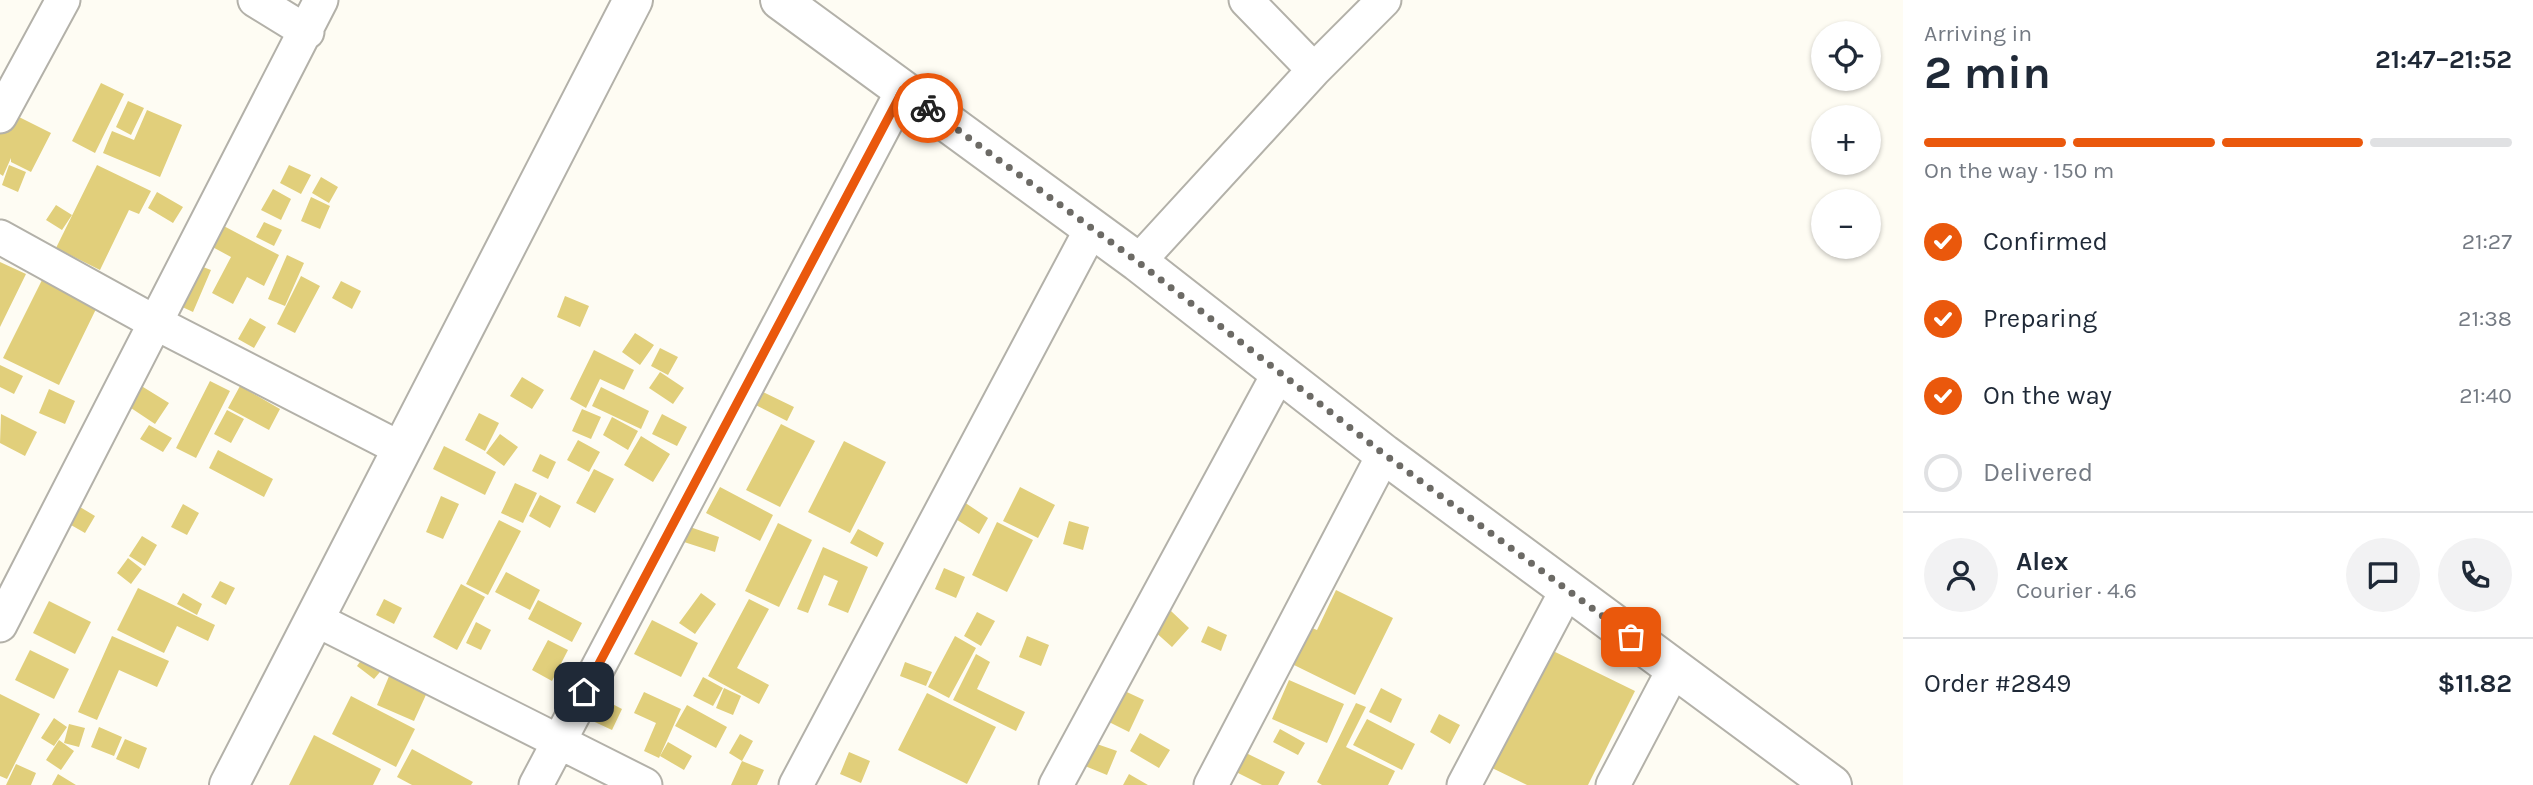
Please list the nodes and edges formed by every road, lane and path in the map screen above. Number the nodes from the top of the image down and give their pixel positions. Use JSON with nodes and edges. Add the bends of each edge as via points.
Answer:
{"nodes":[{"id":1,"x":63,"y":0,"type":"edge"},
{"id":2,"x":255,"y":0,"type":"edge"},
{"id":3,"x":321,"y":0,"type":"edge"},
{"id":4,"x":633,"y":0,"type":"edge"},
{"id":5,"x":780,"y":0,"type":"edge"},
{"id":6,"x":1246,"y":0,"type":"edge"},
{"id":7,"x":1384,"y":0,"type":"edge"},
{"id":8,"x":307,"y":32,"type":"junction"},
{"id":9,"x":1314,"y":70,"type":"junction"},
{"id":10,"x":903,"y":90,"type":"junction"},
{"id":11,"x":0,"y":116,"type":"edge"},
{"id":12,"x":1091,"y":228,"type":"junction"},
{"id":13,"x":0,"y":237,"type":"edge"},
{"id":14,"x":1138,"y":262,"type":"junction"},
{"id":15,"x":156,"y":323,"type":"junction"},
{"id":16,"x":1279,"y":373,"type":"junction"},
{"id":17,"x":403,"y":450,"type":"junction"},
{"id":18,"x":1384,"y":454,"type":"junction"},
{"id":19,"x":1567,"y":590,"type":"junction"},
{"id":20,"x":315,"y":619,"type":"junction"},
{"id":21,"x":0,"y":625,"type":"edge"},
{"id":22,"x":1674,"y":669,"type":"junction"},
{"id":23,"x":559,"y":740,"type":"junction"},
{"id":24,"x":229,"y":785,"type":"edge"},
{"id":25,"x":536,"y":785,"type":"edge"},
{"id":26,"x":645,"y":785,"type":"edge"},
{"id":27,"x":796,"y":785,"type":"edge"},
{"id":28,"x":1056,"y":785,"type":"edge"},
{"id":29,"x":1211,"y":785,"type":"edge"},
{"id":30,"x":1464,"y":785,"type":"edge"},
{"id":31,"x":1613,"y":785,"type":"edge"},
{"id":32,"x":1832,"y":785,"type":"edge"}],
"edges":[{"from":1,"to":11,"type":"street"},
{"from":2,"to":8,"type":"street"},
{"from":3,"to":8,"type":"street"},
{"from":4,"to":17,"type":"main road"},
{"from":5,"to":10,"type":"main road"},
{"from":6,"to":9,"type":"street"},
{"from":7,"to":9,"type":"street"},
{"from":8,"to":15,"type":"street"},
{"from":9,"to":14,"type":"street"},
{"from":10,"to":12,"type":"main road"},
{"from":10,"to":23,"type":"street"},
{"from":12,"to":14,"type":"main road"},
{"from":12,"to":27,"type":"street"},
{"from":13,"to":15,"type":"street"},
{"from":14,"to":16,"type":"main road"},
{"from":15,"to":17,"type":"street"},
{"from":15,"to":21,"type":"street"},
{"from":16,"to":18,"type":"main road"},
{"from":16,"to":28,"type":"street"},
{"from":17,"to":20,"type":"main road"},
{"from":18,"to":19,"type":"main road"},
{"from":18,"to":29,"type":"street"},
{"from":19,"to":22,"type":"main road"},
{"from":19,"to":30,"type":"street"},
{"from":20,"to":23,"type":"street"},
{"from":20,"to":24,"type":"main road"},
{"from":22,"to":31,"type":"street"},
{"from":22,"to":32,"type":"main road"},
{"from":23,"to":25,"type":"street"},
{"from":23,"to":26,"type":"street"}]}
